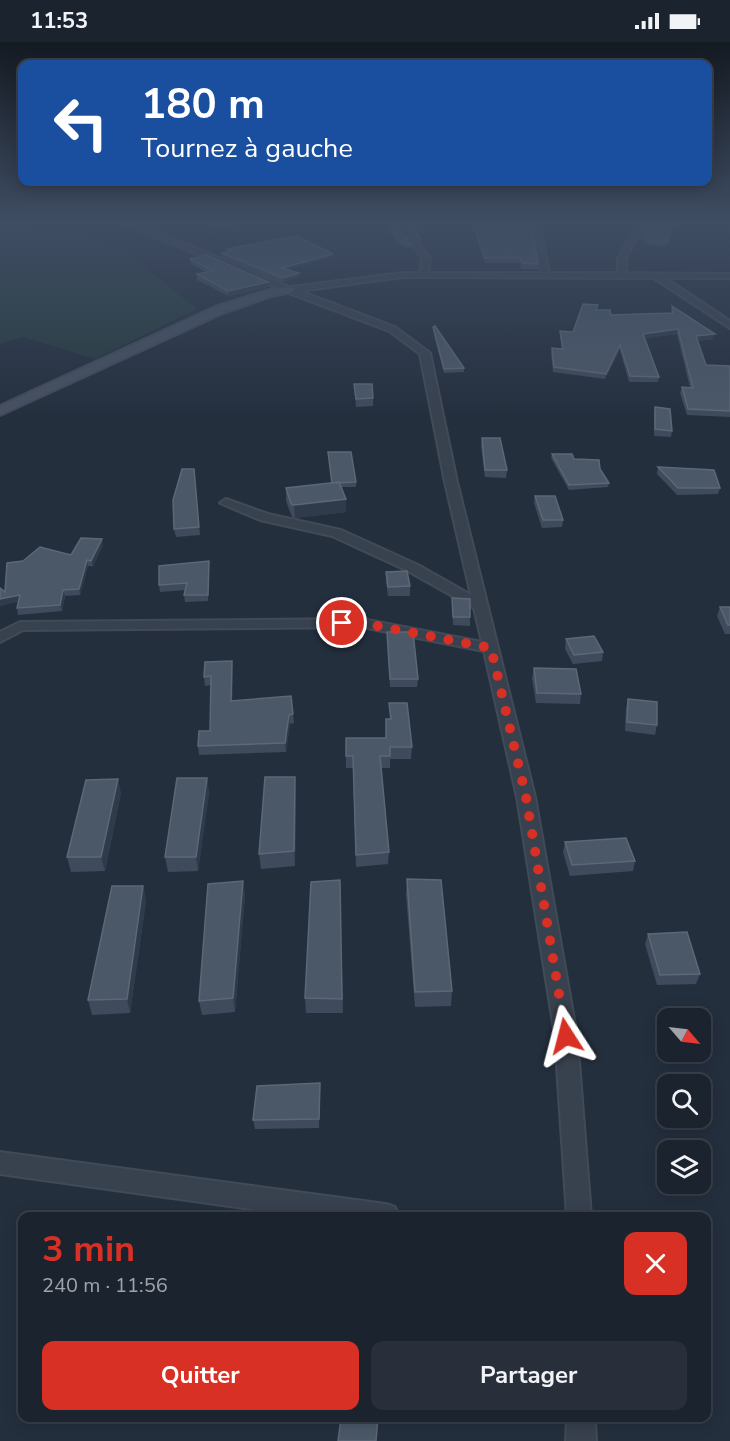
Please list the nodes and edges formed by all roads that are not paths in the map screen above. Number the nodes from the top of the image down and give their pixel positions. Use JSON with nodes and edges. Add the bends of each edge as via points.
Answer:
{"nodes":[{"id":1,"x":280,"y":286,"type":"edge"},
{"id":2,"x":312,"y":286,"type":"edge"},
{"id":3,"x":672,"y":286,"type":"edge"},
{"id":4,"x":289,"y":290,"type":"junction"},
{"id":5,"x":730,"y":325,"type":"edge"},
{"id":6,"x":0,"y":411,"type":"edge"},
{"id":7,"x":226,"y":503,"type":"dead end"},
{"id":8,"x":481,"y":606,"type":"junction"},
{"id":9,"x":0,"y":638,"type":"edge"},
{"id":10,"x":491,"y":648,"type":"junction"},
{"id":11,"x":0,"y":1163,"type":"edge"},
{"id":12,"x":357,"y":1212,"type":"edge"},
{"id":13,"x":579,"y":1212,"type":"edge"},
{"id":14,"x":581,"y":1422,"type":"edge"},
{"id":15,"x":581,"y":1441,"type":"edge"}],
"edges":[{"from":1,"to":4,"type":"street"},
{"from":2,"to":4,"type":"street"},
{"from":3,"to":5,"type":"street"},
{"from":4,"to":6,"type":"street","via":[[219,310]]},
{"from":4,"to":8,"type":"street","via":[[392,329],[425,353]]},
{"from":7,"to":8,"type":"street","via":[[264,517],[336,533],[413,568]]},
{"from":8,"to":10,"type":"street"},
{"from":9,"to":10,"type":"street","via":[[20,626],[362,623]]},
{"from":10,"to":13,"type":"street","via":[[526,797],[566,1036]]},
{"from":11,"to":12,"type":"street"},
{"from":14,"to":15,"type":"street"}]}
